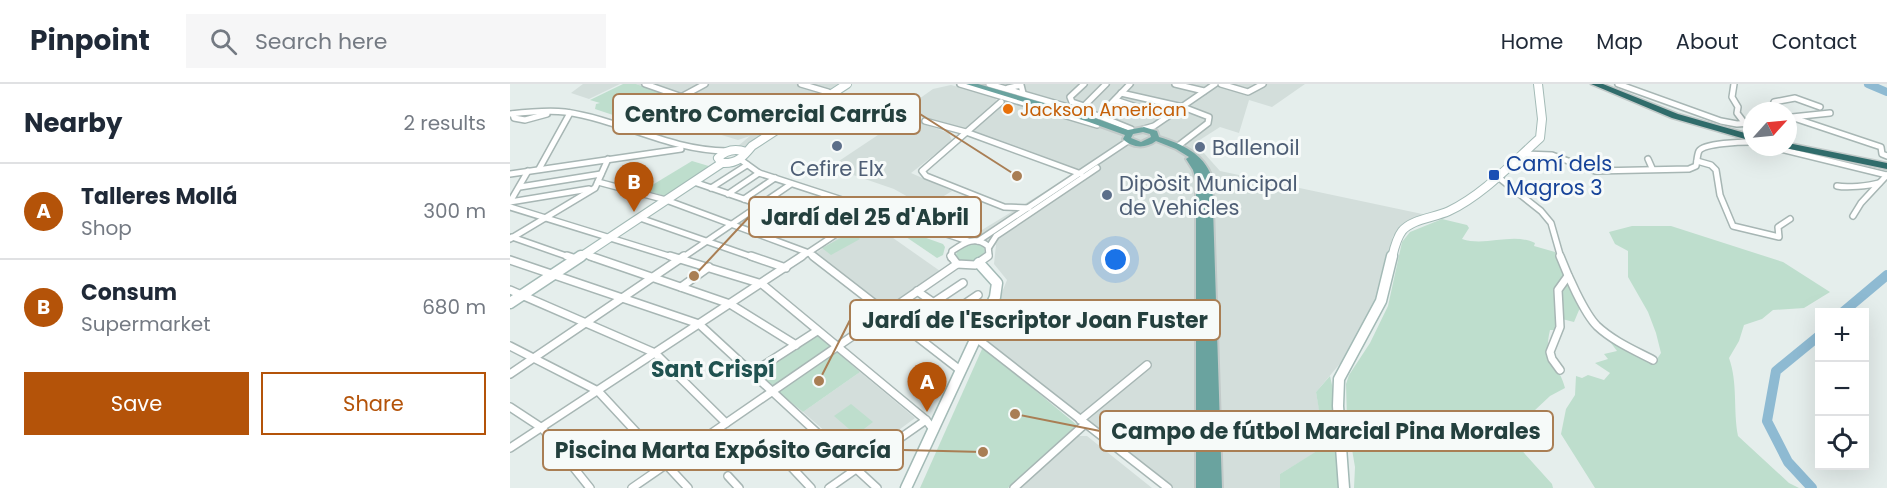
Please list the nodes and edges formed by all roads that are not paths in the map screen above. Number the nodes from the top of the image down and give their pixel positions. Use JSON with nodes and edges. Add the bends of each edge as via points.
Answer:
{"nodes":[{"id":1,"x":645,"y":84,"type":"edge"},
{"id":2,"x":705,"y":84,"type":"edge"},
{"id":3,"x":801,"y":84,"type":"edge"},
{"id":4,"x":841,"y":84,"type":"edge"},
{"id":5,"x":847,"y":84,"type":"edge"},
{"id":6,"x":960,"y":84,"type":"edge"},
{"id":7,"x":989,"y":84,"type":"edge"},
{"id":8,"x":1084,"y":84,"type":"edge"},
{"id":9,"x":1106,"y":84,"type":"edge"},
{"id":10,"x":1130,"y":84,"type":"edge"},
{"id":11,"x":1175,"y":84,"type":"edge"},
{"id":12,"x":1215,"y":84,"type":"edge"},
{"id":13,"x":1221,"y":84,"type":"edge"},
{"id":14,"x":1263,"y":84,"type":"edge"},
{"id":15,"x":1538,"y":84,"type":"edge"},
{"id":16,"x":1595,"y":84,"type":"edge"},
{"id":17,"x":1605,"y":84,"type":"edge"},
{"id":18,"x":1618,"y":84,"type":"edge"},
{"id":19,"x":1734,"y":84,"type":"edge"},
{"id":20,"x":973,"y":85,"type":"edge"},
{"id":21,"x":1022,"y":85,"type":"edge"},
{"id":22,"x":1005,"y":88,"type":"junction"},
{"id":23,"x":1204,"y":91,"type":"junction"},
{"id":24,"x":828,"y":92,"type":"junction"},
{"id":25,"x":1121,"y":93,"type":"junction"},
{"id":26,"x":1023,"y":94,"type":"junction"},
{"id":27,"x":998,"y":95,"type":"junction"},
{"id":28,"x":681,"y":97,"type":"junction"},
{"id":29,"x":1014,"y":100,"type":"junction"},
{"id":30,"x":1115,"y":100,"type":"junction"},
{"id":31,"x":1001,"y":102,"type":"junction"},
{"id":32,"x":1774,"y":102,"type":"edge"},
{"id":33,"x":1183,"y":107,"type":"junction"},
{"id":34,"x":1820,"y":107,"type":"dead end"},
{"id":35,"x":1082,"y":108,"type":"junction"},
{"id":36,"x":570,"y":113,"type":"junction"},
{"id":37,"x":1830,"y":113,"type":"dead end"},
{"id":38,"x":511,"y":114,"type":"edge"},
{"id":39,"x":1099,"y":116,"type":"junction"},
{"id":40,"x":1797,"y":116,"type":"edge"},
{"id":41,"x":1167,"y":117,"type":"junction"},
{"id":42,"x":1743,"y":120,"type":"edge"},
{"id":43,"x":1797,"y":120,"type":"edge"},
{"id":44,"x":925,"y":121,"type":"dead end"},
{"id":45,"x":1743,"y":123,"type":"edge"},
{"id":46,"x":1743,"y":130,"type":"edge"},
{"id":47,"x":768,"y":131,"type":"junction"},
{"id":48,"x":966,"y":132,"type":"junction"},
{"id":49,"x":1151,"y":133,"type":"junction"},
{"id":50,"x":1130,"y":135,"type":"junction"},
{"id":51,"x":1743,"y":137,"type":"edge"},
{"id":52,"x":656,"y":139,"type":"junction"},
{"id":53,"x":1743,"y":141,"type":"edge"},
{"id":54,"x":1797,"y":144,"type":"edge"},
{"id":55,"x":1178,"y":146,"type":"junction"},
{"id":56,"x":1797,"y":149,"type":"edge"},
{"id":57,"x":734,"y":150,"type":"junction"},
{"id":58,"x":746,"y":152,"type":"junction"},
{"id":59,"x":1797,"y":153,"type":"edge"},
{"id":60,"x":640,"y":154,"type":"junction"},
{"id":61,"x":1523,"y":154,"type":"junction"},
{"id":62,"x":1887,"y":156,"type":"edge"},
{"id":63,"x":608,"y":159,"type":"junction"},
{"id":64,"x":1648,"y":159,"type":"dead end"},
{"id":65,"x":721,"y":160,"type":"junction"},
{"id":66,"x":1697,"y":161,"type":"junction"},
{"id":67,"x":1887,"y":161,"type":"edge"},
{"id":68,"x":744,"y":163,"type":"junction"},
{"id":69,"x":1887,"y":166,"type":"edge"},
{"id":70,"x":1652,"y":168,"type":"junction"},
{"id":71,"x":539,"y":170,"type":"junction"},
{"id":72,"x":528,"y":171,"type":"junction"},
{"id":73,"x":759,"y":173,"type":"junction"},
{"id":74,"x":510,"y":174,"type":"edge"},
{"id":75,"x":601,"y":174,"type":"junction"},
{"id":76,"x":1081,"y":174,"type":"junction"},
{"id":77,"x":1887,"y":175,"type":"edge"},
{"id":78,"x":1498,"y":177,"type":"junction"},
{"id":79,"x":775,"y":178,"type":"junction"},
{"id":80,"x":597,"y":182,"type":"junction"},
{"id":81,"x":694,"y":182,"type":"junction"},
{"id":82,"x":1879,"y":183,"type":"junction"},
{"id":83,"x":791,"y":184,"type":"junction"},
{"id":84,"x":611,"y":186,"type":"junction"},
{"id":85,"x":1837,"y":186,"type":"dead end"},
{"id":86,"x":520,"y":187,"type":"junction"},
{"id":87,"x":595,"y":188,"type":"junction"},
{"id":88,"x":711,"y":188,"type":"junction"},
{"id":89,"x":728,"y":194,"type":"junction"},
{"id":90,"x":744,"y":199,"type":"junction"},
{"id":91,"x":666,"y":200,"type":"junction"},
{"id":92,"x":510,"y":203,"type":"edge"},
{"id":93,"x":760,"y":205,"type":"junction"},
{"id":94,"x":1004,"y":207,"type":"junction"},
{"id":95,"x":1029,"y":208,"type":"junction"},
{"id":96,"x":871,"y":211,"type":"junction"},
{"id":97,"x":1853,"y":216,"type":"dead end"},
{"id":98,"x":546,"y":217,"type":"junction"},
{"id":99,"x":640,"y":218,"type":"junction"},
{"id":100,"x":1790,"y":219,"type":"dead end"},
{"id":101,"x":1010,"y":221,"type":"junction"},
{"id":102,"x":732,"y":224,"type":"junction"},
{"id":103,"x":840,"y":232,"type":"junction"},
{"id":104,"x":944,"y":234,"type":"junction"},
{"id":105,"x":511,"y":237,"type":"edge"},
{"id":106,"x":611,"y":237,"type":"junction"},
{"id":107,"x":706,"y":241,"type":"junction"},
{"id":108,"x":978,"y":241,"type":"junction"},
{"id":109,"x":968,"y":242,"type":"junction"},
{"id":110,"x":989,"y":247,"type":"junction"},
{"id":111,"x":954,"y":249,"type":"junction"},
{"id":112,"x":809,"y":252,"type":"junction"},
{"id":113,"x":580,"y":256,"type":"junction"},
{"id":114,"x":681,"y":258,"type":"junction"},
{"id":115,"x":510,"y":260,"type":"edge"},
{"id":116,"x":979,"y":263,"type":"junction"},
{"id":117,"x":957,"y":264,"type":"junction"},
{"id":118,"x":709,"y":267,"type":"junction"},
{"id":119,"x":786,"y":268,"type":"junction"},
{"id":120,"x":554,"y":274,"type":"junction"},
{"id":121,"x":1568,"y":276,"type":"junction"},
{"id":122,"x":652,"y":278,"type":"junction"},
{"id":123,"x":762,"y":284,"type":"junction"},
{"id":124,"x":963,"y":284,"type":"dead end"},
{"id":125,"x":681,"y":287,"type":"junction"},
{"id":126,"x":510,"y":290,"type":"edge"},
{"id":127,"x":917,"y":291,"type":"junction"},
{"id":128,"x":523,"y":294,"type":"junction"},
{"id":129,"x":978,"y":296,"type":"dead end"},
{"id":130,"x":622,"y":297,"type":"junction"},
{"id":131,"x":510,"y":303,"type":"edge"},
{"id":132,"x":933,"y":303,"type":"junction"},
{"id":133,"x":730,"y":304,"type":"junction"},
{"id":134,"x":888,"y":312,"type":"junction"},
{"id":135,"x":950,"y":314,"type":"junction"},
{"id":136,"x":585,"y":322,"type":"junction"},
{"id":137,"x":699,"y":324,"type":"junction"},
{"id":138,"x":818,"y":332,"type":"junction"},
{"id":139,"x":976,"y":335,"type":"junction"},
{"id":140,"x":796,"y":345,"type":"junction"},
{"id":141,"x":510,"y":346,"type":"edge"},
{"id":142,"x":836,"y":347,"type":"junction"},
{"id":143,"x":655,"y":353,"type":"junction"},
{"id":144,"x":534,"y":358,"type":"junction"},
{"id":145,"x":1653,"y":360,"type":"dead end"},
{"id":146,"x":1147,"y":365,"type":"dead end"},
{"id":147,"x":960,"y":370,"type":"junction"},
{"id":148,"x":1560,"y":370,"type":"dead end"},
{"id":149,"x":752,"y":373,"type":"junction"},
{"id":150,"x":510,"y":374,"type":"edge"},
{"id":151,"x":598,"y":391,"type":"junction"},
{"id":152,"x":772,"y":391,"type":"junction"},
{"id":153,"x":510,"y":407,"type":"edge"},
{"id":154,"x":1082,"y":422,"type":"junction"},
{"id":155,"x":726,"y":423,"type":"junction"},
{"id":156,"x":930,"y":425,"type":"junction"},
{"id":157,"x":542,"y":428,"type":"junction"},
{"id":158,"x":510,"y":448,"type":"edge"},
{"id":159,"x":782,"y":457,"type":"dead end"},
{"id":160,"x":667,"y":464,"type":"junction"},
{"id":161,"x":856,"y":469,"type":"junction"},
{"id":162,"x":728,"y":476,"type":"dead end"},
{"id":163,"x":590,"y":488,"type":"edge"},
{"id":164,"x":632,"y":488,"type":"edge"},
{"id":165,"x":688,"y":488,"type":"edge"},
{"id":166,"x":739,"y":488,"type":"edge"},
{"id":167,"x":811,"y":488,"type":"edge"},
{"id":168,"x":829,"y":488,"type":"edge"},
{"id":169,"x":877,"y":488,"type":"edge"},
{"id":170,"x":906,"y":488,"type":"edge"},
{"id":171,"x":1014,"y":488,"type":"edge"},
{"id":172,"x":1168,"y":488,"type":"edge"},
{"id":173,"x":1203,"y":488,"type":"edge"},
{"id":174,"x":1215,"y":488,"type":"edge"},
{"id":175,"x":1344,"y":488,"type":"edge"}],
"edges":[{"from":1,"to":28,"type":"street"},
{"from":2,"to":28,"type":"street"},
{"from":3,"to":24,"type":"street"},
{"from":4,"to":24,"type":"street"},
{"from":5,"to":58,"type":"street"},
{"from":6,"to":20,"type":"street"},
{"from":7,"to":22,"type":"street"},
{"from":8,"to":35,"type":"street","via":[[1070,97]]},
{"from":9,"to":35,"type":"street"},
{"from":10,"to":25,"type":"street"},
{"from":11,"to":23,"type":"street"},
{"from":12,"to":23,"type":"street"},
{"from":13,"to":14,"type":"street","via":[[1250,92]]},
{"from":15,"to":61,"type":"street","via":[[1541,134]]},
{"from":16,"to":51,"type":"highway"},
{"from":17,"to":46,"type":"highway"},
{"from":18,"to":45,"type":"street","via":[[1707,117]]},
{"from":19,"to":42,"type":"street","via":[[1732,97]]},
{"from":20,"to":27,"type":"street"},
{"from":20,"to":50,"type":"main road"},
{"from":21,"to":22,"type":"street"},
{"from":21,"to":26,"type":"street"},
{"from":22,"to":26,"type":"street"},
{"from":23,"to":33,"type":"street"},
{"from":24,"to":47,"type":"street"},
{"from":25,"to":30,"type":"street"},
{"from":25,"to":33,"type":"street"},
{"from":26,"to":35,"type":"street"},
{"from":27,"to":29,"type":"street"},
{"from":27,"to":31,"type":"street"},
{"from":28,"to":47,"type":"street","via":[[768,127]]},
{"from":29,"to":31,"type":"street"},
{"from":29,"to":50,"type":"street"},
{"from":30,"to":39,"type":"street"},
{"from":30,"to":41,"type":"street"},
{"from":31,"to":48,"type":"street"},
{"from":32,"to":34,"type":"street","via":[[1795,98]]},
{"from":33,"to":41,"type":"street"},
{"from":33,"to":55,"type":"street","via":[[1210,120]]},
{"from":35,"to":39,"type":"street"},
{"from":36,"to":38,"type":"street"},
{"from":36,"to":52,"type":"street"},
{"from":36,"to":71,"type":"street"},
{"from":37,"to":40,"type":"street"},
{"from":39,"to":50,"type":"street"},
{"from":41,"to":49,"type":"street"},
{"from":43,"to":62,"type":"street","via":[[1881,147],[1882,154]]},
{"from":44,"to":48,"type":"street"},
{"from":47,"to":57,"type":"street"},
{"from":48,"to":76,"type":"street"},
{"from":48,"to":94,"type":"street","via":[[923,173]]},
{"from":49,"to":50,"type":"main road"},
{"from":49,"to":50,"type":"main road"},
{"from":49,"to":55,"type":"main road"},
{"from":49,"to":173,"type":"main road","via":[[1191,160],[1199,174]]},
{"from":50,"to":76,"type":"street"},
{"from":50,"to":110,"type":"street","via":[[996,236]]},
{"from":52,"to":57,"type":"street","via":[[705,150]]},
{"from":52,"to":60,"type":"street","via":[[655,148]]},
{"from":53,"to":66,"type":"street","via":[[1702,148]]},
{"from":54,"to":67,"type":"highway"},
{"from":55,"to":174,"type":"main road","via":[[1201,163],[1208,177]]},
{"from":56,"to":69,"type":"highway"},
{"from":57,"to":58,"type":"street"},
{"from":57,"to":65,"type":"street"},
{"from":58,"to":68,"type":"street"},
{"from":59,"to":77,"type":"street"},
{"from":60,"to":63,"type":"street"},
{"from":60,"to":65,"type":"street","via":[[677,149]]},
{"from":61,"to":70,"type":"street","via":[[1552,155],[1595,171]]},
{"from":61,"to":78,"type":"street"},
{"from":63,"to":71,"type":"street"},
{"from":63,"to":75,"type":"street"},
{"from":64,"to":70,"type":"street"},
{"from":65,"to":68,"type":"street"},
{"from":65,"to":81,"type":"street"},
{"from":66,"to":70,"type":"street","via":[[1689,169]]},
{"from":66,"to":100,"type":"street","via":[[1716,170],[1720,195],[1733,226],[1779,237],[1778,227]]},
{"from":68,"to":73,"type":"street"},
{"from":68,"to":88,"type":"street"},
{"from":71,"to":72,"type":"street"},
{"from":72,"to":74,"type":"street"},
{"from":72,"to":86,"type":"street"},
{"from":73,"to":79,"type":"street"},
{"from":73,"to":89,"type":"street"},
{"from":75,"to":80,"type":"street"},
{"from":75,"to":86,"type":"street"},
{"from":76,"to":95,"type":"street"},
{"from":77,"to":82,"type":"street"},
{"from":78,"to":121,"type":"street","via":[[1551,222]]},
{"from":78,"to":175,"type":"street","via":[[1475,197],[1412,224],[1399,236],[1381,301],[1339,379]]},
{"from":79,"to":83,"type":"street"},
{"from":79,"to":90,"type":"street"},
{"from":80,"to":84,"type":"street"},
{"from":80,"to":87,"type":"street"},
{"from":81,"to":88,"type":"street"},
{"from":81,"to":91,"type":"street"},
{"from":82,"to":85,"type":"street"},
{"from":82,"to":97,"type":"street"},
{"from":83,"to":93,"type":"street"},
{"from":83,"to":96,"type":"street"},
{"from":84,"to":87,"type":"street"},
{"from":84,"to":91,"type":"street"},
{"from":86,"to":92,"type":"street"},
{"from":87,"to":92,"type":"street"},
{"from":87,"to":98,"type":"street"},
{"from":88,"to":89,"type":"street"},
{"from":89,"to":90,"type":"street"},
{"from":90,"to":93,"type":"street"},
{"from":91,"to":99,"type":"street"},
{"from":91,"to":102,"type":"street"},
{"from":92,"to":98,"type":"street"},
{"from":93,"to":102,"type":"street"},
{"from":93,"to":103,"type":"street"},
{"from":94,"to":95,"type":"street"},
{"from":94,"to":101,"type":"street","via":[[1011,214]]},
{"from":95,"to":101,"type":"street"},
{"from":96,"to":103,"type":"street"},
{"from":96,"to":104,"type":"street"},
{"from":98,"to":105,"type":"street"},
{"from":98,"to":106,"type":"street"},
{"from":99,"to":106,"type":"street"},
{"from":99,"to":107,"type":"street"},
{"from":101,"to":108,"type":"street"},
{"from":102,"to":107,"type":"street"},
{"from":102,"to":112,"type":"street"},
{"from":103,"to":112,"type":"street"},
{"from":104,"to":109,"type":"street"},
{"from":104,"to":111,"type":"street"},
{"from":105,"to":113,"type":"street"},
{"from":106,"to":113,"type":"street"},
{"from":106,"to":114,"type":"street"},
{"from":107,"to":114,"type":"street"},
{"from":107,"to":119,"type":"street"},
{"from":108,"to":109,"type":"street"},
{"from":108,"to":110,"type":"street"},
{"from":109,"to":111,"type":"street"},
{"from":110,"to":116,"type":"street","via":[[989,255]]},
{"from":111,"to":117,"type":"street","via":[[951,256]]},
{"from":112,"to":119,"type":"street"},
{"from":112,"to":134,"type":"street"},
{"from":113,"to":120,"type":"street"},
{"from":113,"to":122,"type":"street"},
{"from":114,"to":118,"type":"street"},
{"from":114,"to":122,"type":"street"},
{"from":115,"to":120,"type":"street"},
{"from":116,"to":117,"type":"street"},
{"from":116,"to":139,"type":"street","via":[[993,277],[997,288]]},
{"from":117,"to":127,"type":"street"},
{"from":118,"to":123,"type":"street"},
{"from":118,"to":125,"type":"street"},
{"from":119,"to":123,"type":"street"},
{"from":120,"to":128,"type":"street"},
{"from":120,"to":130,"type":"street"},
{"from":121,"to":145,"type":"street","via":[[1599,327]]},
{"from":121,"to":148,"type":"street","via":[[1556,296],[1560,332],[1550,350]]},
{"from":122,"to":125,"type":"street"},
{"from":122,"to":130,"type":"street"},
{"from":123,"to":133,"type":"street"},
{"from":123,"to":138,"type":"street"},
{"from":124,"to":132,"type":"street"},
{"from":125,"to":133,"type":"street"},
{"from":126,"to":128,"type":"street"},
{"from":127,"to":132,"type":"street"},
{"from":127,"to":134,"type":"street"},
{"from":128,"to":131,"type":"street"},
{"from":128,"to":136,"type":"street"},
{"from":129,"to":135,"type":"street"},
{"from":130,"to":136,"type":"street"},
{"from":130,"to":137,"type":"street"},
{"from":132,"to":135,"type":"street"},
{"from":133,"to":137,"type":"street"},
{"from":133,"to":140,"type":"street"},
{"from":134,"to":142,"type":"street"},
{"from":134,"to":147,"type":"street"},
{"from":135,"to":139,"type":"street"},
{"from":136,"to":143,"type":"street"},
{"from":136,"to":144,"type":"street"},
{"from":137,"to":143,"type":"street"},
{"from":137,"to":149,"type":"street"},
{"from":138,"to":140,"type":"street"},
{"from":138,"to":142,"type":"street"},
{"from":139,"to":147,"type":"street"},
{"from":139,"to":154,"type":"street"},
{"from":140,"to":149,"type":"street"},
{"from":141,"to":144,"type":"street"},
{"from":142,"to":152,"type":"street"},
{"from":142,"to":156,"type":"street"},
{"from":143,"to":151,"type":"street"},
{"from":143,"to":155,"type":"street"},
{"from":144,"to":150,"type":"street"},
{"from":144,"to":151,"type":"street"},
{"from":146,"to":154,"type":"street"},
{"from":147,"to":156,"type":"street"},
{"from":149,"to":152,"type":"street"},
{"from":151,"to":157,"type":"street"},
{"from":151,"to":160,"type":"street"},
{"from":152,"to":155,"type":"street"},
{"from":152,"to":161,"type":"street"},
{"from":153,"to":157,"type":"street"},
{"from":154,"to":171,"type":"street"},
{"from":154,"to":172,"type":"street"},
{"from":155,"to":160,"type":"street"},
{"from":156,"to":161,"type":"street"},
{"from":156,"to":170,"type":"street"},
{"from":157,"to":158,"type":"street"},
{"from":157,"to":163,"type":"street"},
{"from":159,"to":167,"type":"street"},
{"from":160,"to":164,"type":"street"},
{"from":160,"to":165,"type":"street"},
{"from":161,"to":168,"type":"street"},
{"from":161,"to":169,"type":"street"},
{"from":162,"to":166,"type":"street"}]}
